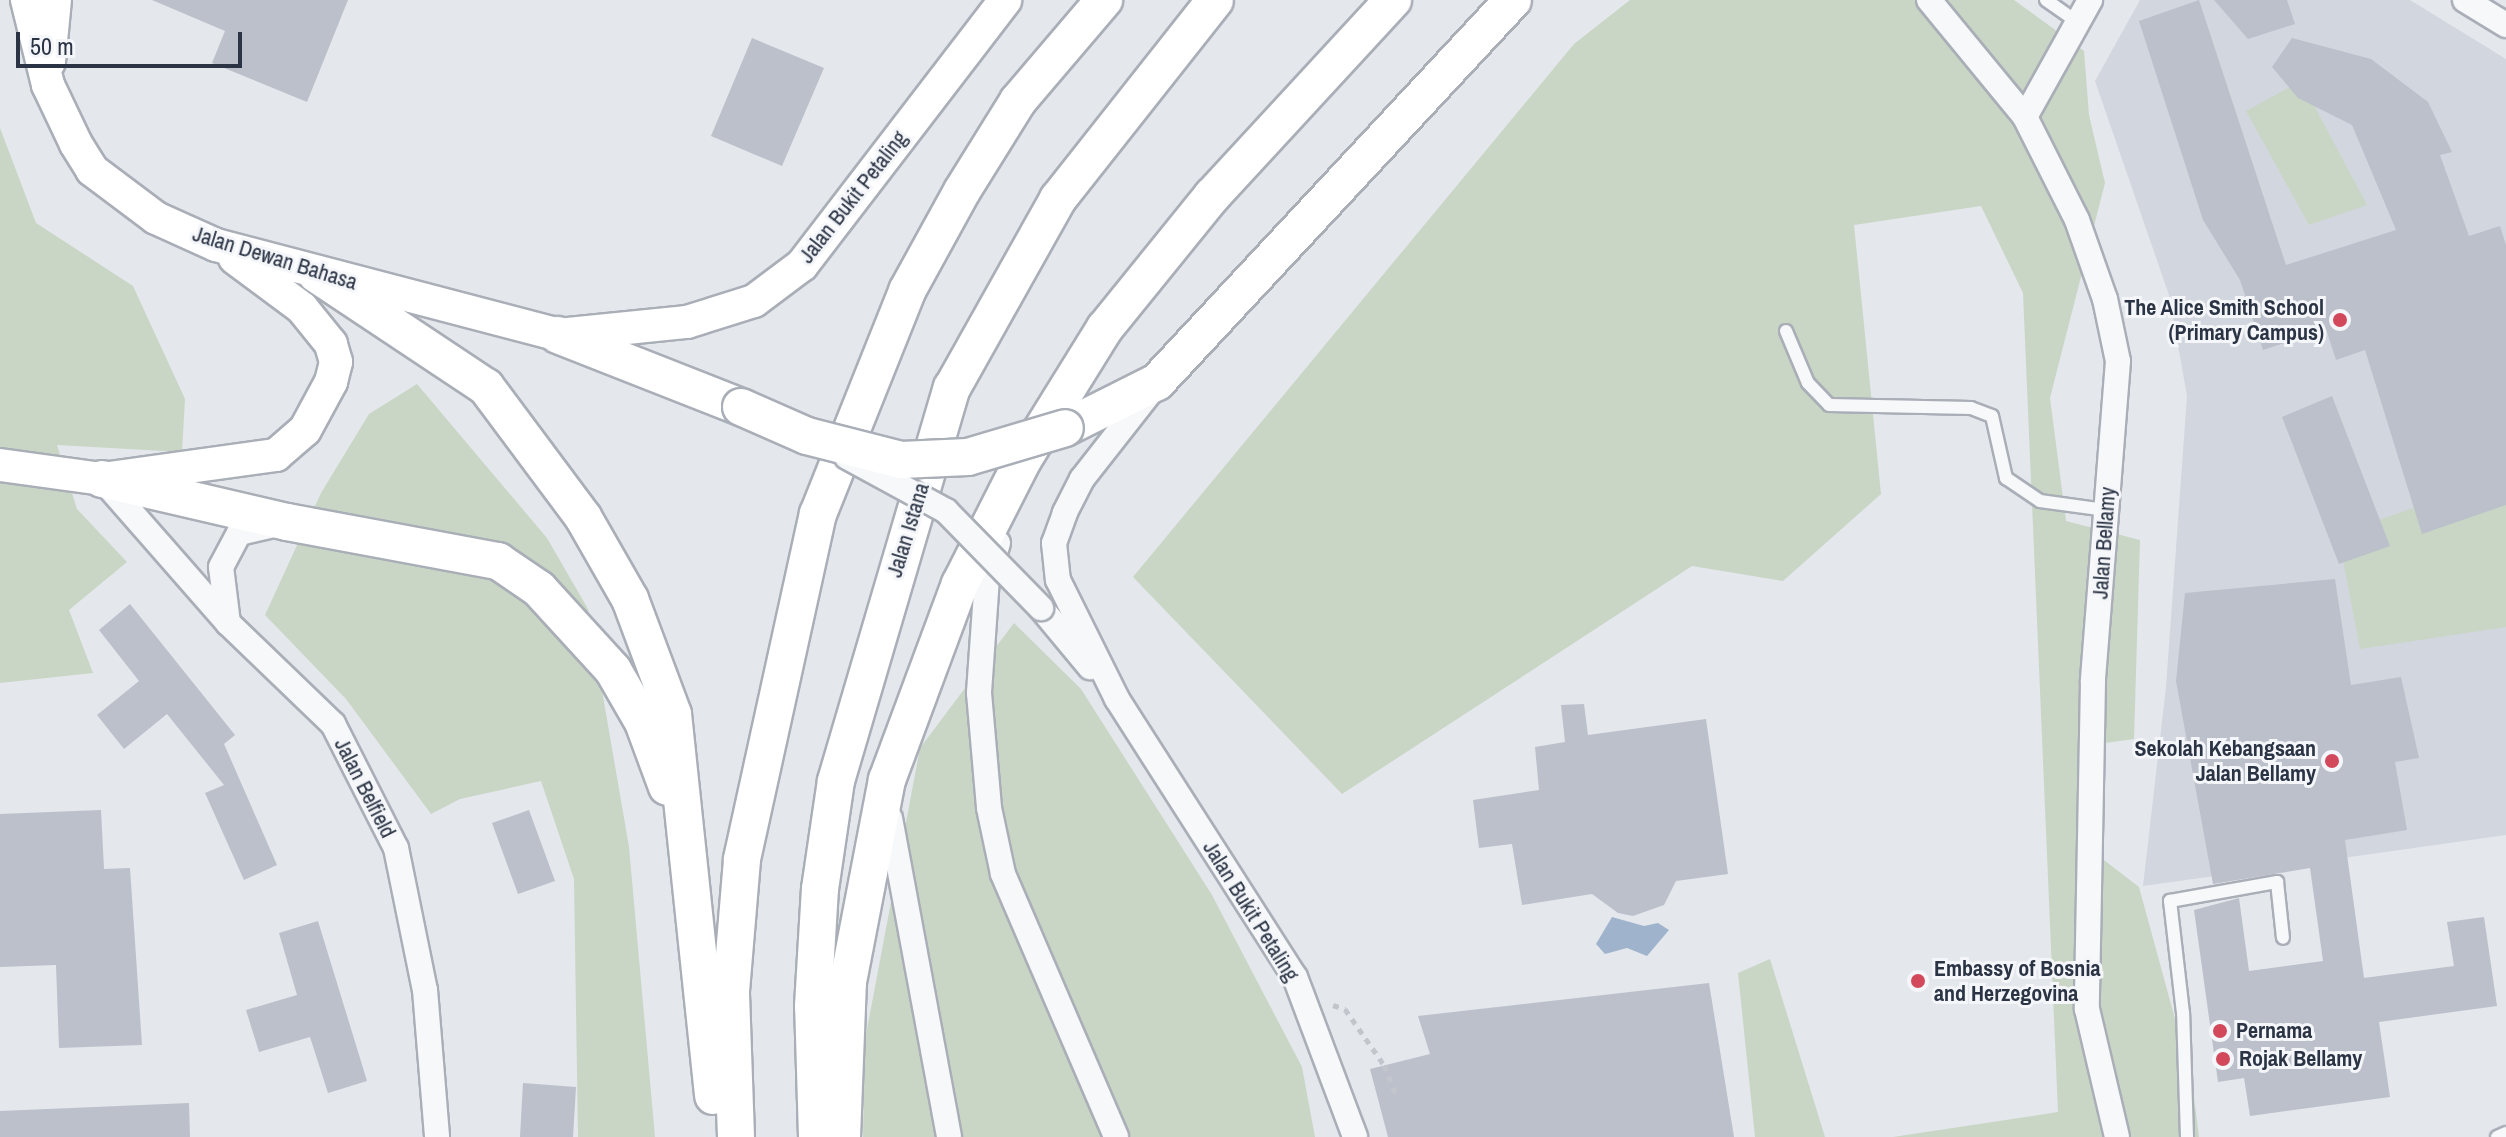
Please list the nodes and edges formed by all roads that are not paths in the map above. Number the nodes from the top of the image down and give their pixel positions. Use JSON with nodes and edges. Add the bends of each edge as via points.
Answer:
{"nodes":[{"id":1,"x":27,"y":0,"type":"edge"},
{"id":2,"x":55,"y":0,"type":"edge"},
{"id":3,"x":1005,"y":0,"type":"edge"},
{"id":4,"x":1104,"y":0,"type":"edge"},
{"id":5,"x":1215,"y":0,"type":"edge"},
{"id":6,"x":1393,"y":0,"type":"edge"},
{"id":7,"x":1513,"y":0,"type":"edge"},
{"id":8,"x":1929,"y":0,"type":"edge"},
{"id":9,"x":2046,"y":0,"type":"edge"},
{"id":10,"x":2090,"y":0,"type":"edge"},
{"id":11,"x":2465,"y":0,"type":"edge"},
{"id":12,"x":2503,"y":16,"type":"edge"},
{"id":13,"x":2078,"y":22,"type":"junction"},
{"id":14,"x":48,"y":85,"type":"junction"},
{"id":15,"x":2025,"y":117,"type":"junction"},
{"id":16,"x":216,"y":245,"type":"junction"},
{"id":17,"x":316,"y":274,"type":"junction"},
{"id":18,"x":1786,"y":331,"type":"dead end"},
{"id":19,"x":558,"y":335,"type":"junction"},
{"id":20,"x":1157,"y":382,"type":"junction"},
{"id":21,"x":807,"y":436,"type":"junction"},
{"id":22,"x":1023,"y":460,"type":"junction"},
{"id":23,"x":0,"y":465,"type":"edge"},
{"id":24,"x":102,"y":479,"type":"junction"},
{"id":25,"x":2106,"y":510,"type":"junction"},
{"id":26,"x":287,"y":522,"type":"junction"},
{"id":27,"x":228,"y":623,"type":"junction"},
{"id":28,"x":1117,"y":699,"type":"junction"},
{"id":29,"x":887,"y":780,"type":"junction"},
{"id":30,"x":685,"y":833,"type":"junction"},
{"id":31,"x":2283,"y":938,"type":"dead end"},
{"id":32,"x":2506,"y":1133,"type":"edge"},
{"id":33,"x":437,"y":1137,"type":"edge"},
{"id":34,"x":720,"y":1137,"type":"edge"},
{"id":35,"x":736,"y":1137,"type":"edge"},
{"id":36,"x":817,"y":1137,"type":"edge"},
{"id":37,"x":842,"y":1137,"type":"edge"},
{"id":38,"x":949,"y":1137,"type":"edge"},
{"id":39,"x":1116,"y":1137,"type":"edge"},
{"id":40,"x":1355,"y":1137,"type":"edge"},
{"id":41,"x":2117,"y":1137,"type":"edge"},
{"id":42,"x":2187,"y":1137,"type":"edge"},
{"id":43,"x":2497,"y":1137,"type":"edge"}],
"edges":[{"from":1,"to":14,"type":"main road","name":"Jalan Dewan Bahasa"},
{"from":2,"to":14,"type":"main road"},
{"from":3,"to":19,"type":"main road","name":"Jalan Bukit Petaling","via":[[802,265],[754,301],[687,322]]},
{"from":4,"to":35,"type":"main road","via":[[1018,101],[962,191],[907,291],[818,514],[742,859],[731,991]]},
{"from":5,"to":36,"type":"main road","name":"Jalan Istana","via":[[1058,199],[952,388],[836,781],[820,889],[813,1006]]},
{"from":6,"to":22,"type":"main road","via":[[1212,196],[1105,328]]},
{"from":7,"to":20,"type":"main road"},
{"from":8,"to":15,"type":"street","name":"Jalan Bellamy"},
{"from":9,"to":13,"type":"lane"},
{"from":10,"to":13,"type":"street"},
{"from":11,"to":12,"type":"street"},
{"from":13,"to":15,"type":"street"},
{"from":14,"to":16,"type":"main road","name":"Jalan Dewan Bahasa","via":[[92,170],[156,218]]},
{"from":15,"to":25,"type":"street","name":"Jalan Bellamy","via":[[2077,220],[2105,299],[2118,361]]},
{"from":16,"to":17,"type":"main road","name":"Jalan Dewan Bahasa"},
{"from":16,"to":24,"type":"main road","via":[[320,325],[336,362],[322,405],[305,430],[276,455]]},
{"from":17,"to":19,"type":"main road","name":"Jalan Dewan Bahasa"},
{"from":17,"to":30,"type":"main road","via":[[486,387],[583,517],[630,599],[673,714]]},
{"from":18,"to":25,"type":"lane","via":[[1808,383],[1829,405],[1971,408],[1992,416],[2006,478],[2040,501]]},
{"from":19,"to":21,"type":"main road","bridge":true},
{"from":20,"to":21,"type":"main road","bridge":true,"via":[[1065,428],[968,457],[901,460]]},
{"from":20,"to":28,"type":"street","name":"Jalan Bukit Petaling","via":[[1082,479],[1054,543],[1058,580]]},
{"from":21,"to":28,"type":"street","name":"Jalan Bukit Petaling","bridge":true,"via":[[946,511],[1041,608]]},
{"from":22,"to":29,"type":"main road","via":[[960,584]]},
{"from":22,"to":39,"type":"street","via":[[987,578],[979,693],[989,808],[1003,874]]},
{"from":23,"to":24,"type":"main road"},
{"from":24,"to":26,"type":"main road"},
{"from":24,"to":27,"type":"street","name":"Jalan Belfield"},
{"from":25,"to":41,"type":"street","name":"Jalan Bellamy","via":[[2093,682],[2087,1009]]},
{"from":26,"to":27,"type":"street","via":[[239,533],[221,567]]},
{"from":26,"to":30,"type":"main road","via":[[498,561],[539,589],[613,670],[643,722]]},
{"from":27,"to":33,"type":"street","name":"Jalan Belfield","via":[[333,724],[396,848],[425,990]]},
{"from":28,"to":40,"type":"street","name":"Jalan Bukit Petaling","via":[[1301,992]]},
{"from":29,"to":37,"type":"main road","via":[[848,982]]},
{"from":29,"to":38,"type":"street","via":[[892,851]]},
{"from":30,"to":34,"type":"main road"},
{"from":31,"to":42,"type":"lane","via":[[2277,882],[2170,901],[2183,1013]]},
{"from":32,"to":43,"type":"lane"}]}
